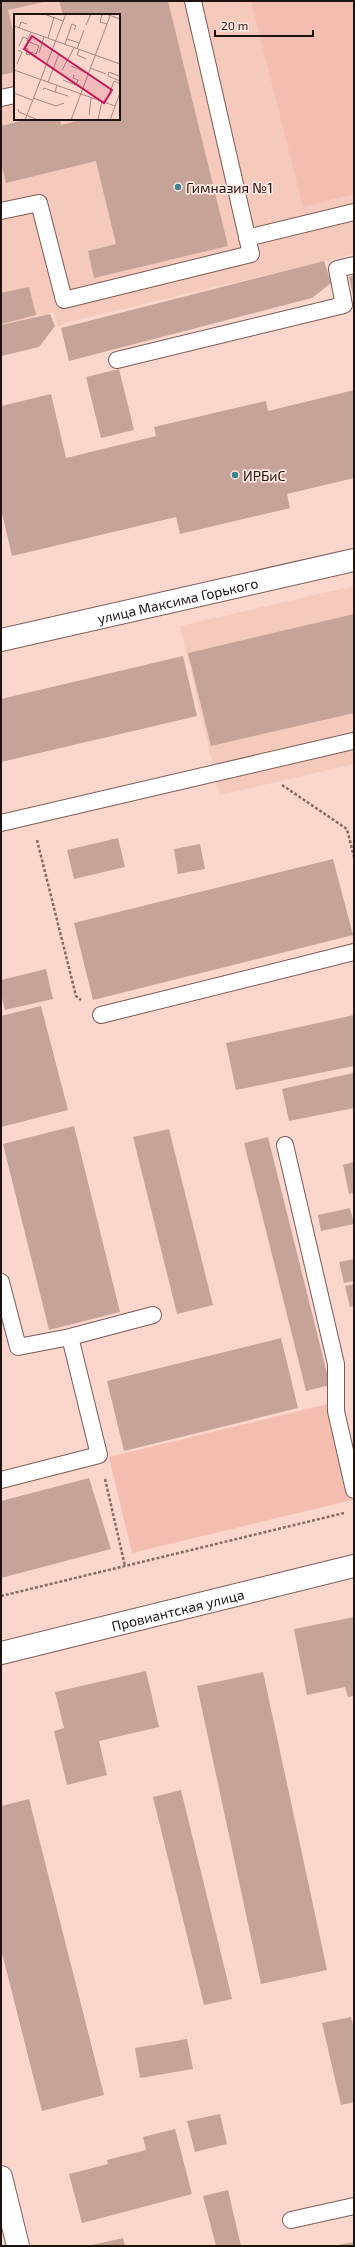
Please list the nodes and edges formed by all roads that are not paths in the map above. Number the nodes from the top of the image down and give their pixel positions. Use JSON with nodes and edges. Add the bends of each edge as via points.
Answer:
{"nodes":[{"id":1,"x":193,"y":1,"type":"edge"},
{"id":2,"x":14,"y":94,"type":"edge"},
{"id":3,"x":1,"y":98,"type":"edge"},
{"id":4,"x":1,"y":211,"type":"edge"},
{"id":5,"x":354,"y":212,"type":"edge"},
{"id":6,"x":247,"y":238,"type":"junction"},
{"id":7,"x":354,"y":265,"type":"edge"},
{"id":8,"x":117,"y":360,"type":"dead end"},
{"id":9,"x":354,"y":560,"type":"edge"},
{"id":10,"x":1,"y":640,"type":"edge"},
{"id":11,"x":353,"y":740,"type":"dead end"},
{"id":12,"x":1,"y":823,"type":"edge"},
{"id":13,"x":354,"y":952,"type":"edge"},
{"id":14,"x":101,"y":1015,"type":"road end"},
{"id":15,"x":285,"y":1145,"type":"dead end"},
{"id":16,"x":1,"y":1282,"type":"edge"},
{"id":17,"x":153,"y":1315,"type":"dead end"},
{"id":18,"x":70,"y":1337,"type":"junction"},
{"id":19,"x":1,"y":1480,"type":"edge"},
{"id":20,"x":354,"y":1490,"type":"edge"},
{"id":21,"x":354,"y":1566,"type":"edge"},
{"id":22,"x":1,"y":1653,"type":"edge"},
{"id":23,"x":2,"y":2185,"type":"edge"},
{"id":24,"x":354,"y":2206,"type":"edge"},
{"id":25,"x":290,"y":2220,"type":"dead end"},
{"id":26,"x":18,"y":2246,"type":"edge"}],
"edges":[{"from":1,"to":6,"type":"lane"},
{"from":2,"to":3,"type":"lane"},
{"from":4,"to":6,"type":"lane","via":[[39,202],[64,300],[251,254]]},
{"from":5,"to":6,"type":"lane"},
{"from":7,"to":8,"type":"lane","via":[[337,269],[344,305]]},
{"from":9,"to":10,"type":"street","name":"улица Максима Горького"},
{"from":11,"to":12,"type":"lane"},
{"from":13,"to":14,"type":"lane"},
{"from":15,"to":20,"type":"lane","via":[[336,1364],[336,1411]]},
{"from":16,"to":18,"type":"lane","via":[[18,1347]]},
{"from":17,"to":18,"type":"lane"},
{"from":18,"to":19,"type":"lane","via":[[100,1455]]},
{"from":21,"to":22,"type":"street","name":"Провиантская улица"},
{"from":23,"to":26,"type":"street"},
{"from":24,"to":25,"type":"lane"}]}
